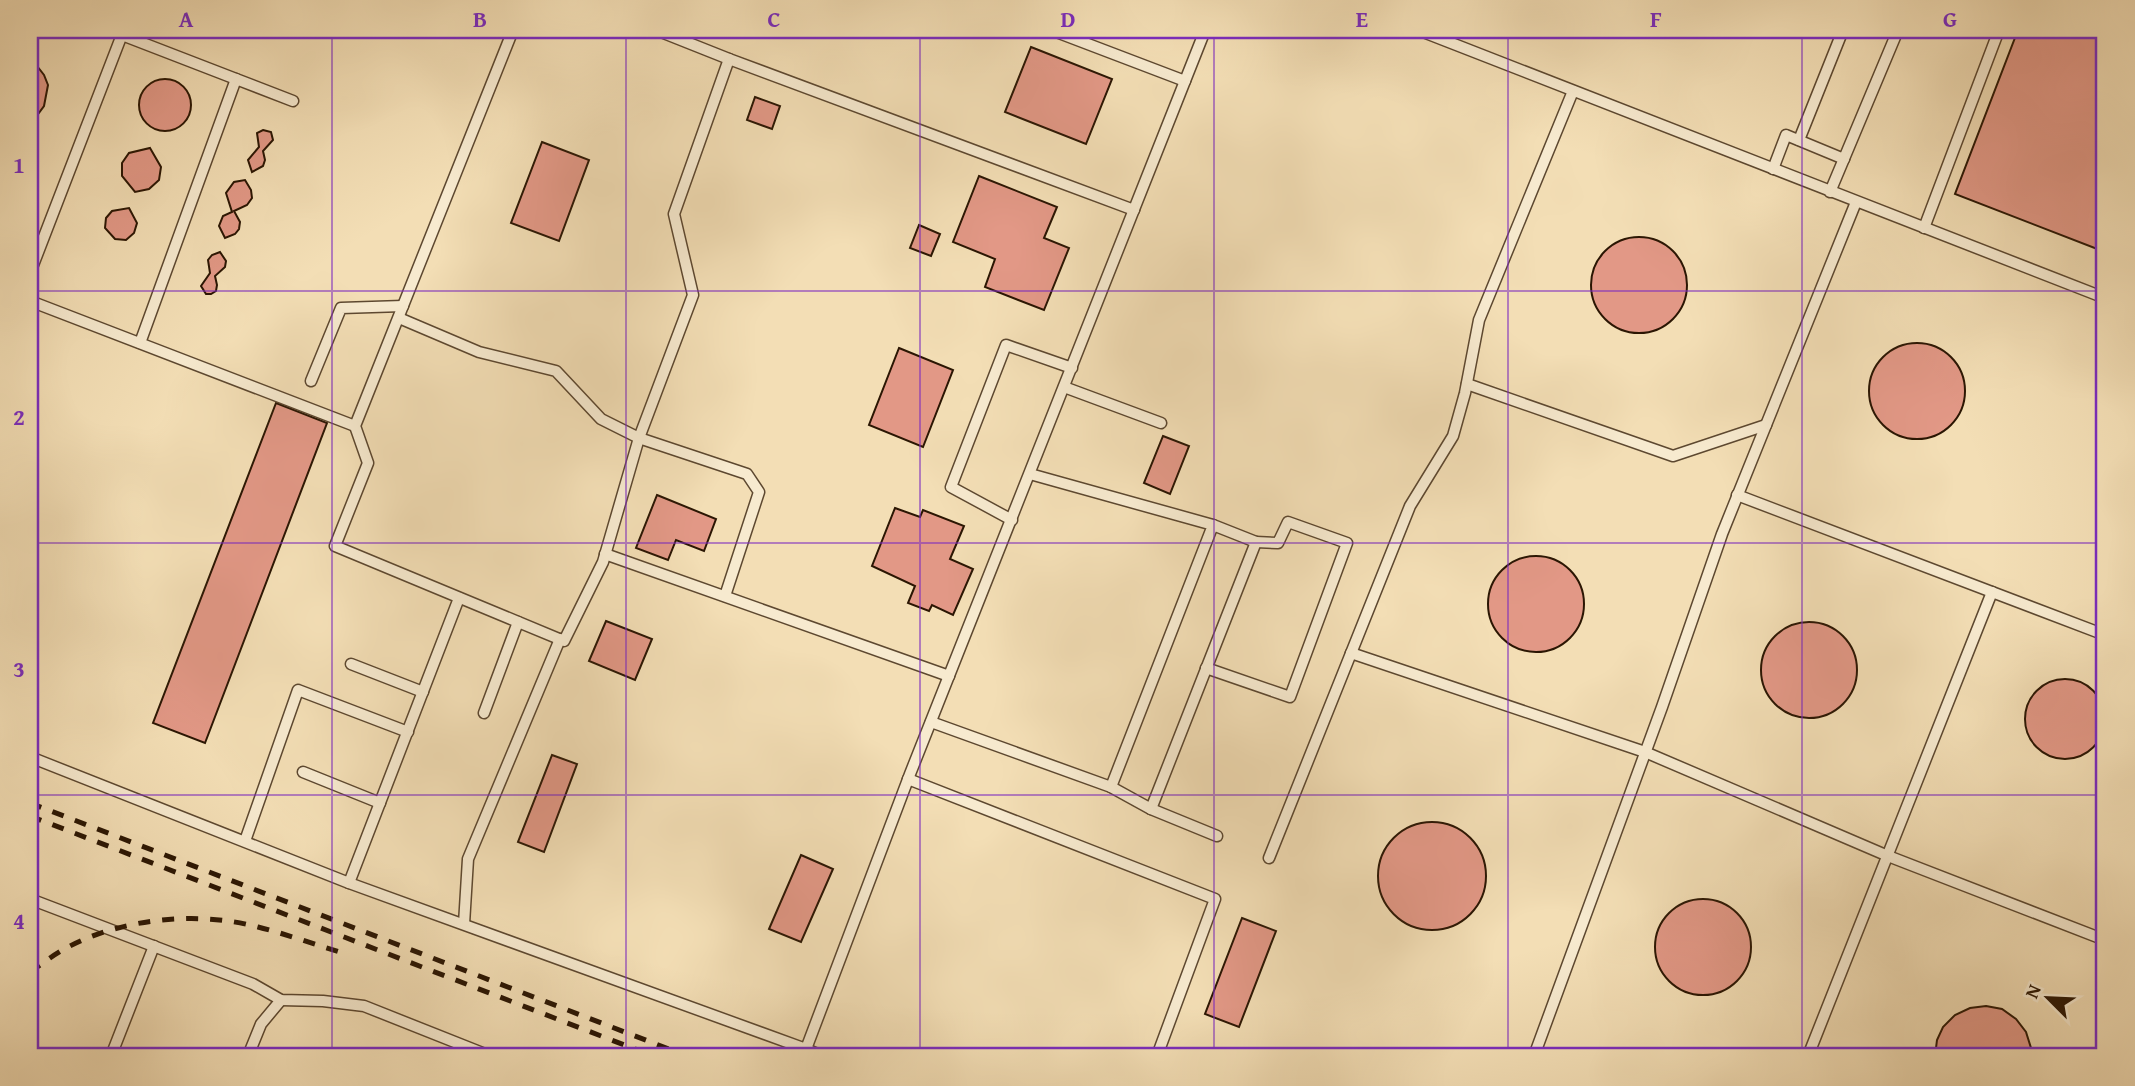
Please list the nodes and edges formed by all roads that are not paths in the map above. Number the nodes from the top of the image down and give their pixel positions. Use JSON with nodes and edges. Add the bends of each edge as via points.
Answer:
{"nodes":[{"id":1,"x":513,"y":30,"type":"edge"},
{"id":2,"x":656,"y":30,"type":"edge"},
{"id":3,"x":1051,"y":30,"type":"edge"},
{"id":4,"x":1418,"y":30,"type":"edge"},
{"id":5,"x":1843,"y":30,"type":"edge"},
{"id":6,"x":1898,"y":30,"type":"edge"},
{"id":7,"x":1999,"y":30,"type":"edge"},
{"id":8,"x":1206,"y":31,"type":"edge"},
{"id":9,"x":123,"y":32,"type":"edge"},
{"id":10,"x":729,"y":60,"type":"junction"},
{"id":11,"x":236,"y":79,"type":"junction"},
{"id":12,"x":1185,"y":81,"type":"junction"},
{"id":13,"x":1573,"y":91,"type":"junction"},
{"id":14,"x":293,"y":102,"type":"dead end"},
{"id":15,"x":1799,"y":140,"type":"junction"},
{"id":16,"x":1844,"y":159,"type":"junction"},
{"id":17,"x":1773,"y":169,"type":"junction"},
{"id":18,"x":1830,"y":192,"type":"junction"},
{"id":19,"x":1856,"y":202,"type":"junction"},
{"id":20,"x":1134,"y":210,"type":"junction"},
{"id":21,"x":1924,"y":228,"type":"junction"},
{"id":22,"x":30,"y":273,"type":"edge"},
{"id":23,"x":2105,"y":298,"type":"edge"},
{"id":24,"x":30,"y":301,"type":"edge"},
{"id":25,"x":403,"y":306,"type":"junction"},
{"id":26,"x":399,"y":318,"type":"junction"},
{"id":27,"x":140,"y":343,"type":"junction"},
{"id":28,"x":1072,"y":368,"type":"junction"},
{"id":29,"x":311,"y":381,"type":"dead end"},
{"id":30,"x":1466,"y":384,"type":"junction"},
{"id":31,"x":1064,"y":387,"type":"junction"},
{"id":32,"x":1161,"y":423,"type":"dead end"},
{"id":33,"x":1766,"y":425,"type":"junction"},
{"id":34,"x":355,"y":426,"type":"junction"},
{"id":35,"x":639,"y":438,"type":"junction"},
{"id":36,"x":1030,"y":474,"type":"junction"},
{"id":37,"x":1737,"y":495,"type":"junction"},
{"id":38,"x":1012,"y":520,"type":"junction"},
{"id":39,"x":1213,"y":525,"type":"junction"},
{"id":40,"x":1256,"y":542,"type":"junction"},
{"id":41,"x":605,"y":554,"type":"junction"},
{"id":42,"x":1992,"y":592,"type":"junction"},
{"id":43,"x":725,"y":596,"type":"junction"},
{"id":44,"x":459,"y":597,"type":"junction"},
{"id":45,"x":518,"y":622,"type":"junction"},
{"id":46,"x":2105,"y":635,"type":"edge"},
{"id":47,"x":560,"y":639,"type":"junction"},
{"id":48,"x":1351,"y":653,"type":"junction"},
{"id":49,"x":351,"y":664,"type":"dead end"},
{"id":50,"x":1206,"y":668,"type":"junction"},
{"id":51,"x":949,"y":676,"type":"junction"},
{"id":52,"x":423,"y":692,"type":"junction"},
{"id":53,"x":484,"y":713,"type":"dead end"},
{"id":54,"x":931,"y":722,"type":"junction"},
{"id":55,"x":408,"y":732,"type":"junction"},
{"id":56,"x":1645,"y":752,"type":"junction"},
{"id":57,"x":30,"y":757,"type":"edge"},
{"id":58,"x":303,"y":772,"type":"dead end"},
{"id":59,"x":908,"y":779,"type":"junction"},
{"id":60,"x":1111,"y":787,"type":"junction"},
{"id":61,"x":380,"y":803,"type":"junction"},
{"id":62,"x":1151,"y":809,"type":"junction"},
{"id":63,"x":1217,"y":836,"type":"dead end"},
{"id":64,"x":245,"y":841,"type":"junction"},
{"id":65,"x":1888,"y":856,"type":"junction"},
{"id":66,"x":1269,"y":858,"type":"dead end"},
{"id":67,"x":349,"y":883,"type":"junction"},
{"id":68,"x":30,"y":899,"type":"edge"},
{"id":69,"x":464,"y":925,"type":"junction"},
{"id":70,"x":2105,"y":940,"type":"edge"},
{"id":71,"x":154,"y":947,"type":"junction"},
{"id":72,"x":281,"y":1000,"type":"junction"},
{"id":73,"x":796,"y":1045,"type":"junction"},
{"id":74,"x":806,"y":1049,"type":"junction"},
{"id":75,"x":30,"y":1054,"type":"edge"},
{"id":76,"x":1535,"y":1054,"type":"edge"},
{"id":77,"x":36,"y":1056,"type":"edge"},
{"id":78,"x":111,"y":1056,"type":"edge"},
{"id":79,"x":248,"y":1056,"type":"edge"},
{"id":80,"x":490,"y":1056,"type":"edge"},
{"id":81,"x":792,"y":1056,"type":"edge"},
{"id":82,"x":822,"y":1056,"type":"edge"},
{"id":83,"x":1157,"y":1056,"type":"edge"},
{"id":84,"x":1549,"y":1056,"type":"edge"},
{"id":85,"x":1808,"y":1056,"type":"edge"}],
"edges":[{"from":1,"to":25,"type":"lane"},
{"from":2,"to":10,"type":"lane"},
{"from":3,"to":12,"type":"lane"},
{"from":4,"to":13,"type":"lane"},
{"from":5,"to":15,"type":"lane"},
{"from":6,"to":16,"type":"lane"},
{"from":7,"to":21,"type":"lane"},
{"from":8,"to":12,"type":"lane"},
{"from":9,"to":11,"type":"lane"},
{"from":9,"to":22,"type":"lane"},
{"from":10,"to":20,"type":"lane"},
{"from":10,"to":35,"type":"lane","via":[[674,214],[694,295]]},
{"from":11,"to":14,"type":"lane"},
{"from":11,"to":27,"type":"lane"},
{"from":12,"to":20,"type":"lane"},
{"from":13,"to":17,"type":"lane"},
{"from":13,"to":30,"type":"lane","via":[[1479,320]]},
{"from":15,"to":16,"type":"lane"},
{"from":15,"to":17,"type":"lane","via":[[1786,135]]},
{"from":16,"to":18,"type":"lane"},
{"from":17,"to":18,"type":"lane"},
{"from":18,"to":19,"type":"lane"},
{"from":19,"to":21,"type":"lane"},
{"from":19,"to":33,"type":"lane"},
{"from":20,"to":28,"type":"lane"},
{"from":21,"to":23,"type":"lane"},
{"from":24,"to":27,"type":"lane"},
{"from":25,"to":26,"type":"lane"},
{"from":25,"to":29,"type":"lane","via":[[341,308]]},
{"from":26,"to":34,"type":"lane"},
{"from":26,"to":35,"type":"lane","via":[[479,352],[556,370],[601,419]]},
{"from":27,"to":34,"type":"lane"},
{"from":28,"to":31,"type":"lane"},
{"from":28,"to":38,"type":"lane","via":[[1006,345],[951,487]]},
{"from":30,"to":33,"type":"lane","via":[[1673,456]]},
{"from":30,"to":48,"type":"lane","via":[[1453,436],[1410,506]]},
{"from":31,"to":32,"type":"lane"},
{"from":31,"to":36,"type":"lane"},
{"from":33,"to":37,"type":"lane"},
{"from":34,"to":44,"type":"lane","via":[[368,463],[335,546]]},
{"from":35,"to":41,"type":"lane"},
{"from":35,"to":43,"type":"lane","via":[[747,474],[759,492]]},
{"from":36,"to":38,"type":"lane"},
{"from":36,"to":39,"type":"lane"},
{"from":37,"to":42,"type":"lane"},
{"from":37,"to":56,"type":"lane"},
{"from":38,"to":51,"type":"lane"},
{"from":39,"to":40,"type":"lane"},
{"from":39,"to":60,"type":"lane"},
{"from":40,"to":50,"type":"lane"},
{"from":40,"to":50,"type":"lane","via":[[1278,543],[1289,522],[1347,543],[1290,697]]},
{"from":41,"to":43,"type":"lane"},
{"from":41,"to":47,"type":"lane","via":[[564,641]]},
{"from":42,"to":46,"type":"lane"},
{"from":42,"to":65,"type":"lane"},
{"from":43,"to":51,"type":"lane"},
{"from":44,"to":45,"type":"lane"},
{"from":44,"to":52,"type":"lane"},
{"from":45,"to":47,"type":"lane"},
{"from":45,"to":53,"type":"lane"},
{"from":47,"to":69,"type":"lane","via":[[468,859]]},
{"from":48,"to":56,"type":"lane"},
{"from":48,"to":66,"type":"lane"},
{"from":49,"to":52,"type":"lane"},
{"from":50,"to":62,"type":"lane"},
{"from":51,"to":54,"type":"lane"},
{"from":52,"to":55,"type":"lane"},
{"from":54,"to":59,"type":"lane"},
{"from":54,"to":60,"type":"lane"},
{"from":55,"to":61,"type":"lane"},
{"from":55,"to":64,"type":"lane","via":[[298,690]]},
{"from":56,"to":65,"type":"lane"},
{"from":56,"to":76,"type":"lane"},
{"from":57,"to":64,"type":"lane"},
{"from":58,"to":61,"type":"lane"},
{"from":59,"to":74,"type":"lane"},
{"from":59,"to":83,"type":"lane","via":[[1216,899]]},
{"from":60,"to":62,"type":"lane"},
{"from":61,"to":67,"type":"lane"},
{"from":62,"to":63,"type":"lane"},
{"from":64,"to":67,"type":"lane"},
{"from":65,"to":70,"type":"lane"},
{"from":65,"to":85,"type":"lane"},
{"from":67,"to":69,"type":"lane"},
{"from":68,"to":71,"type":"lane"},
{"from":69,"to":73,"type":"lane"},
{"from":71,"to":72,"type":"lane","via":[[253,984]]},
{"from":71,"to":78,"type":"lane"},
{"from":72,"to":79,"type":"lane","via":[[261,1024]]},
{"from":72,"to":80,"type":"lane","via":[[364,1006]]},
{"from":73,"to":74,"type":"lane"},
{"from":73,"to":81,"type":"lane"},
{"from":74,"to":82,"type":"lane"},
{"from":75,"to":77,"type":"lane"},
{"from":76,"to":84,"type":"lane"}]}
